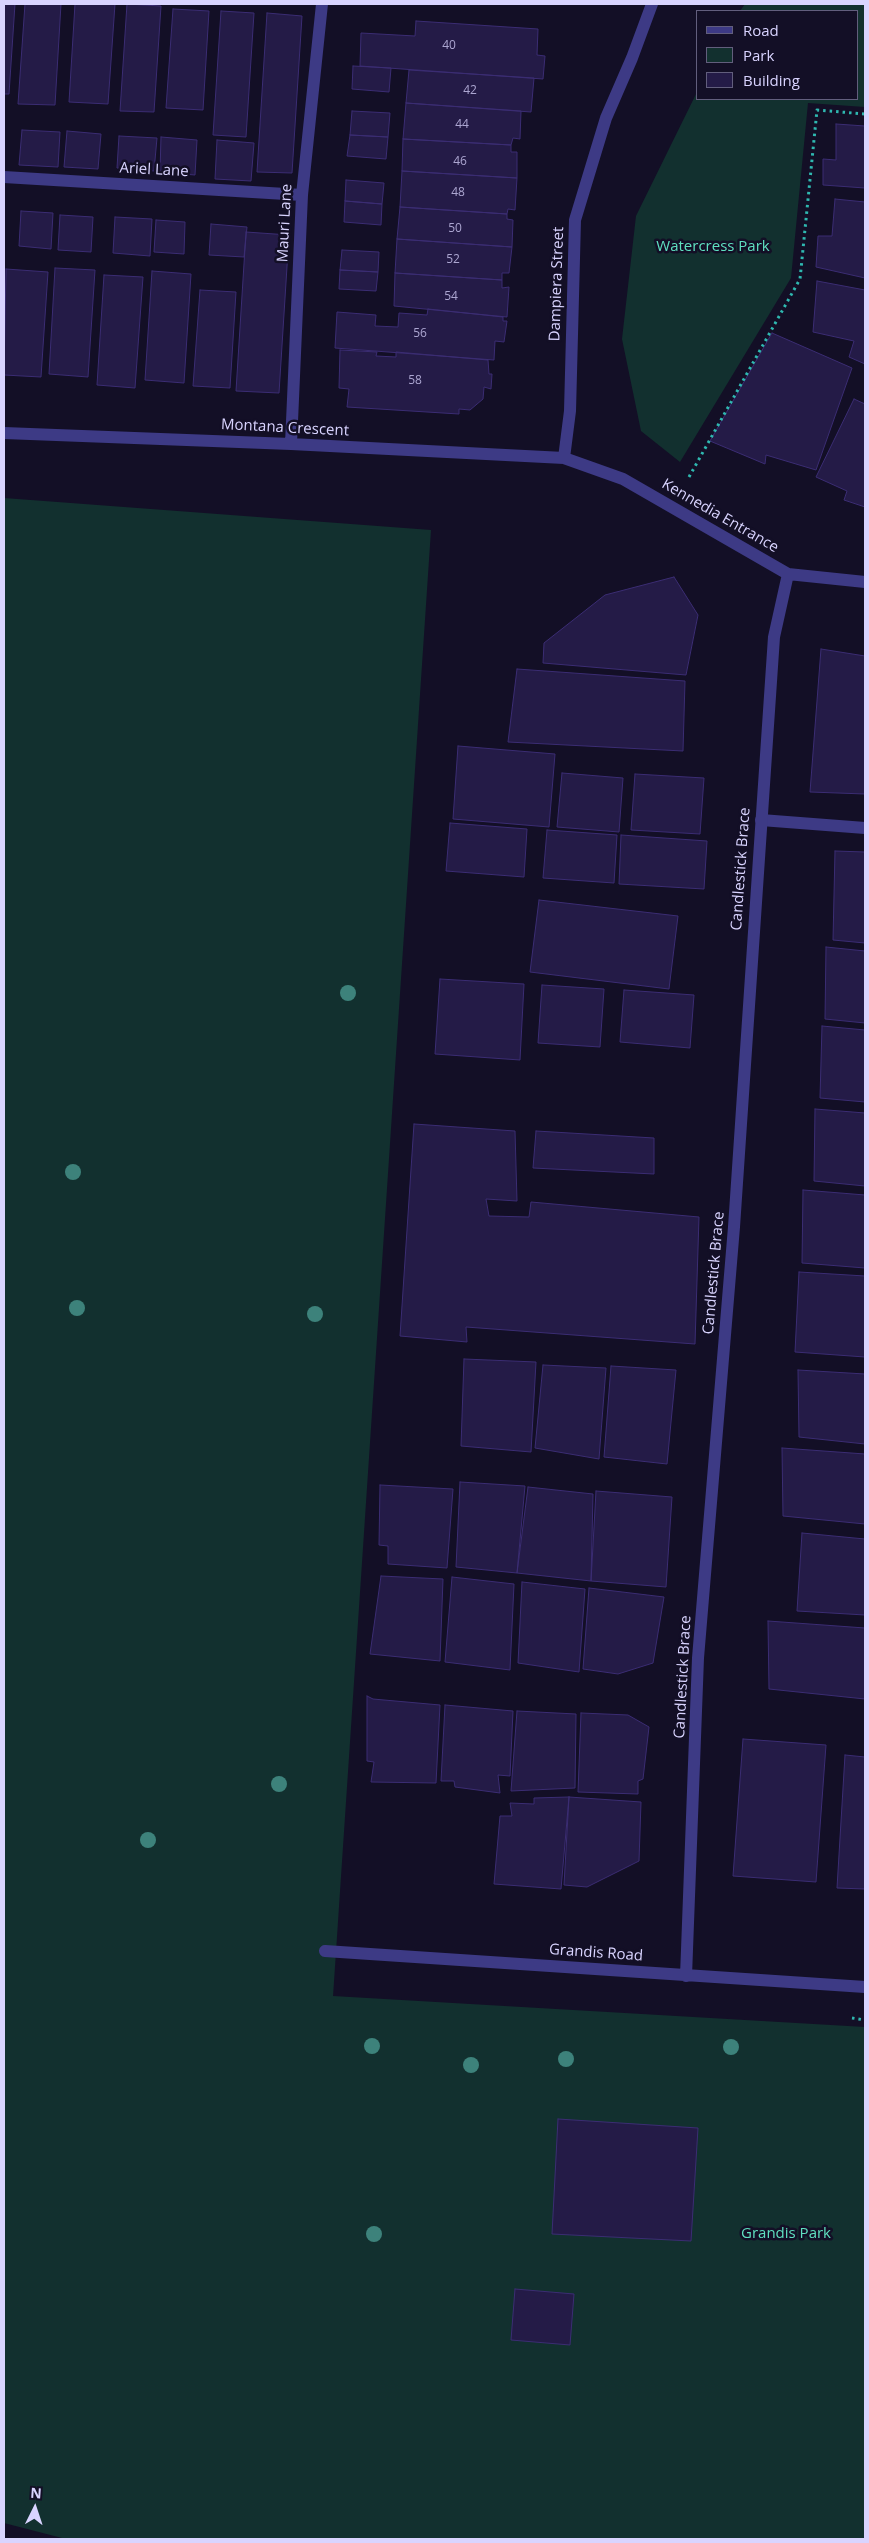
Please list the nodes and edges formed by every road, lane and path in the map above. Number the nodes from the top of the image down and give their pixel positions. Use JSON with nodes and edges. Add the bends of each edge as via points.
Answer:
{"nodes":[{"id":1,"x":322,"y":4,"type":"edge"},
{"id":2,"x":652,"y":4,"type":"edge"},
{"id":3,"x":865,"y":114,"type":"edge"},
{"id":4,"x":4,"y":177,"type":"edge"},
{"id":5,"x":302,"y":195,"type":"junction"},
{"id":6,"x":4,"y":433,"type":"edge"},
{"id":7,"x":290,"y":444,"type":"junction"},
{"id":8,"x":564,"y":458,"type":"junction"},
{"id":9,"x":689,"y":478,"type":"dead end"},
{"id":10,"x":788,"y":574,"type":"junction"},
{"id":11,"x":865,"y":582,"type":"edge"},
{"id":12,"x":761,"y":820,"type":"junction"},
{"id":13,"x":865,"y":828,"type":"edge"},
{"id":14,"x":325,"y":1951,"type":"dead end"},
{"id":15,"x":686,"y":1976,"type":"junction"},
{"id":16,"x":865,"y":1987,"type":"edge"}],
"edges":[{"from":1,"to":5,"type":"street","name":"Mauri Lane"},
{"from":2,"to":8,"type":"street","name":"Dampiera Street","via":[[606,118],[576,220],[570,411]]},
{"from":3,"to":9,"type":"path","via":[[817,110],[800,279]]},
{"from":4,"to":5,"type":"street","name":"Ariel Lane"},
{"from":5,"to":7,"type":"street","name":"Mauri Lane"},
{"from":6,"to":7,"type":"street","name":"Montana Crescent"},
{"from":7,"to":8,"type":"street","name":"Montana Crescent"},
{"from":8,"to":10,"type":"street","name":"Kennedia Entrance","via":[[622,479]]},
{"from":10,"to":11,"type":"street","name":"Kennedia Entrance"},
{"from":10,"to":12,"type":"street","name":"Candlestick Brace","via":[[774,637]]},
{"from":12,"to":13,"type":"street"},
{"from":12,"to":15,"type":"street","name":"Candlestick Brace","via":[[734,1227],[698,1658]]},
{"from":14,"to":15,"type":"street","name":"Grandis Road"},
{"from":15,"to":16,"type":"street","name":"Grandis Road"}]}
